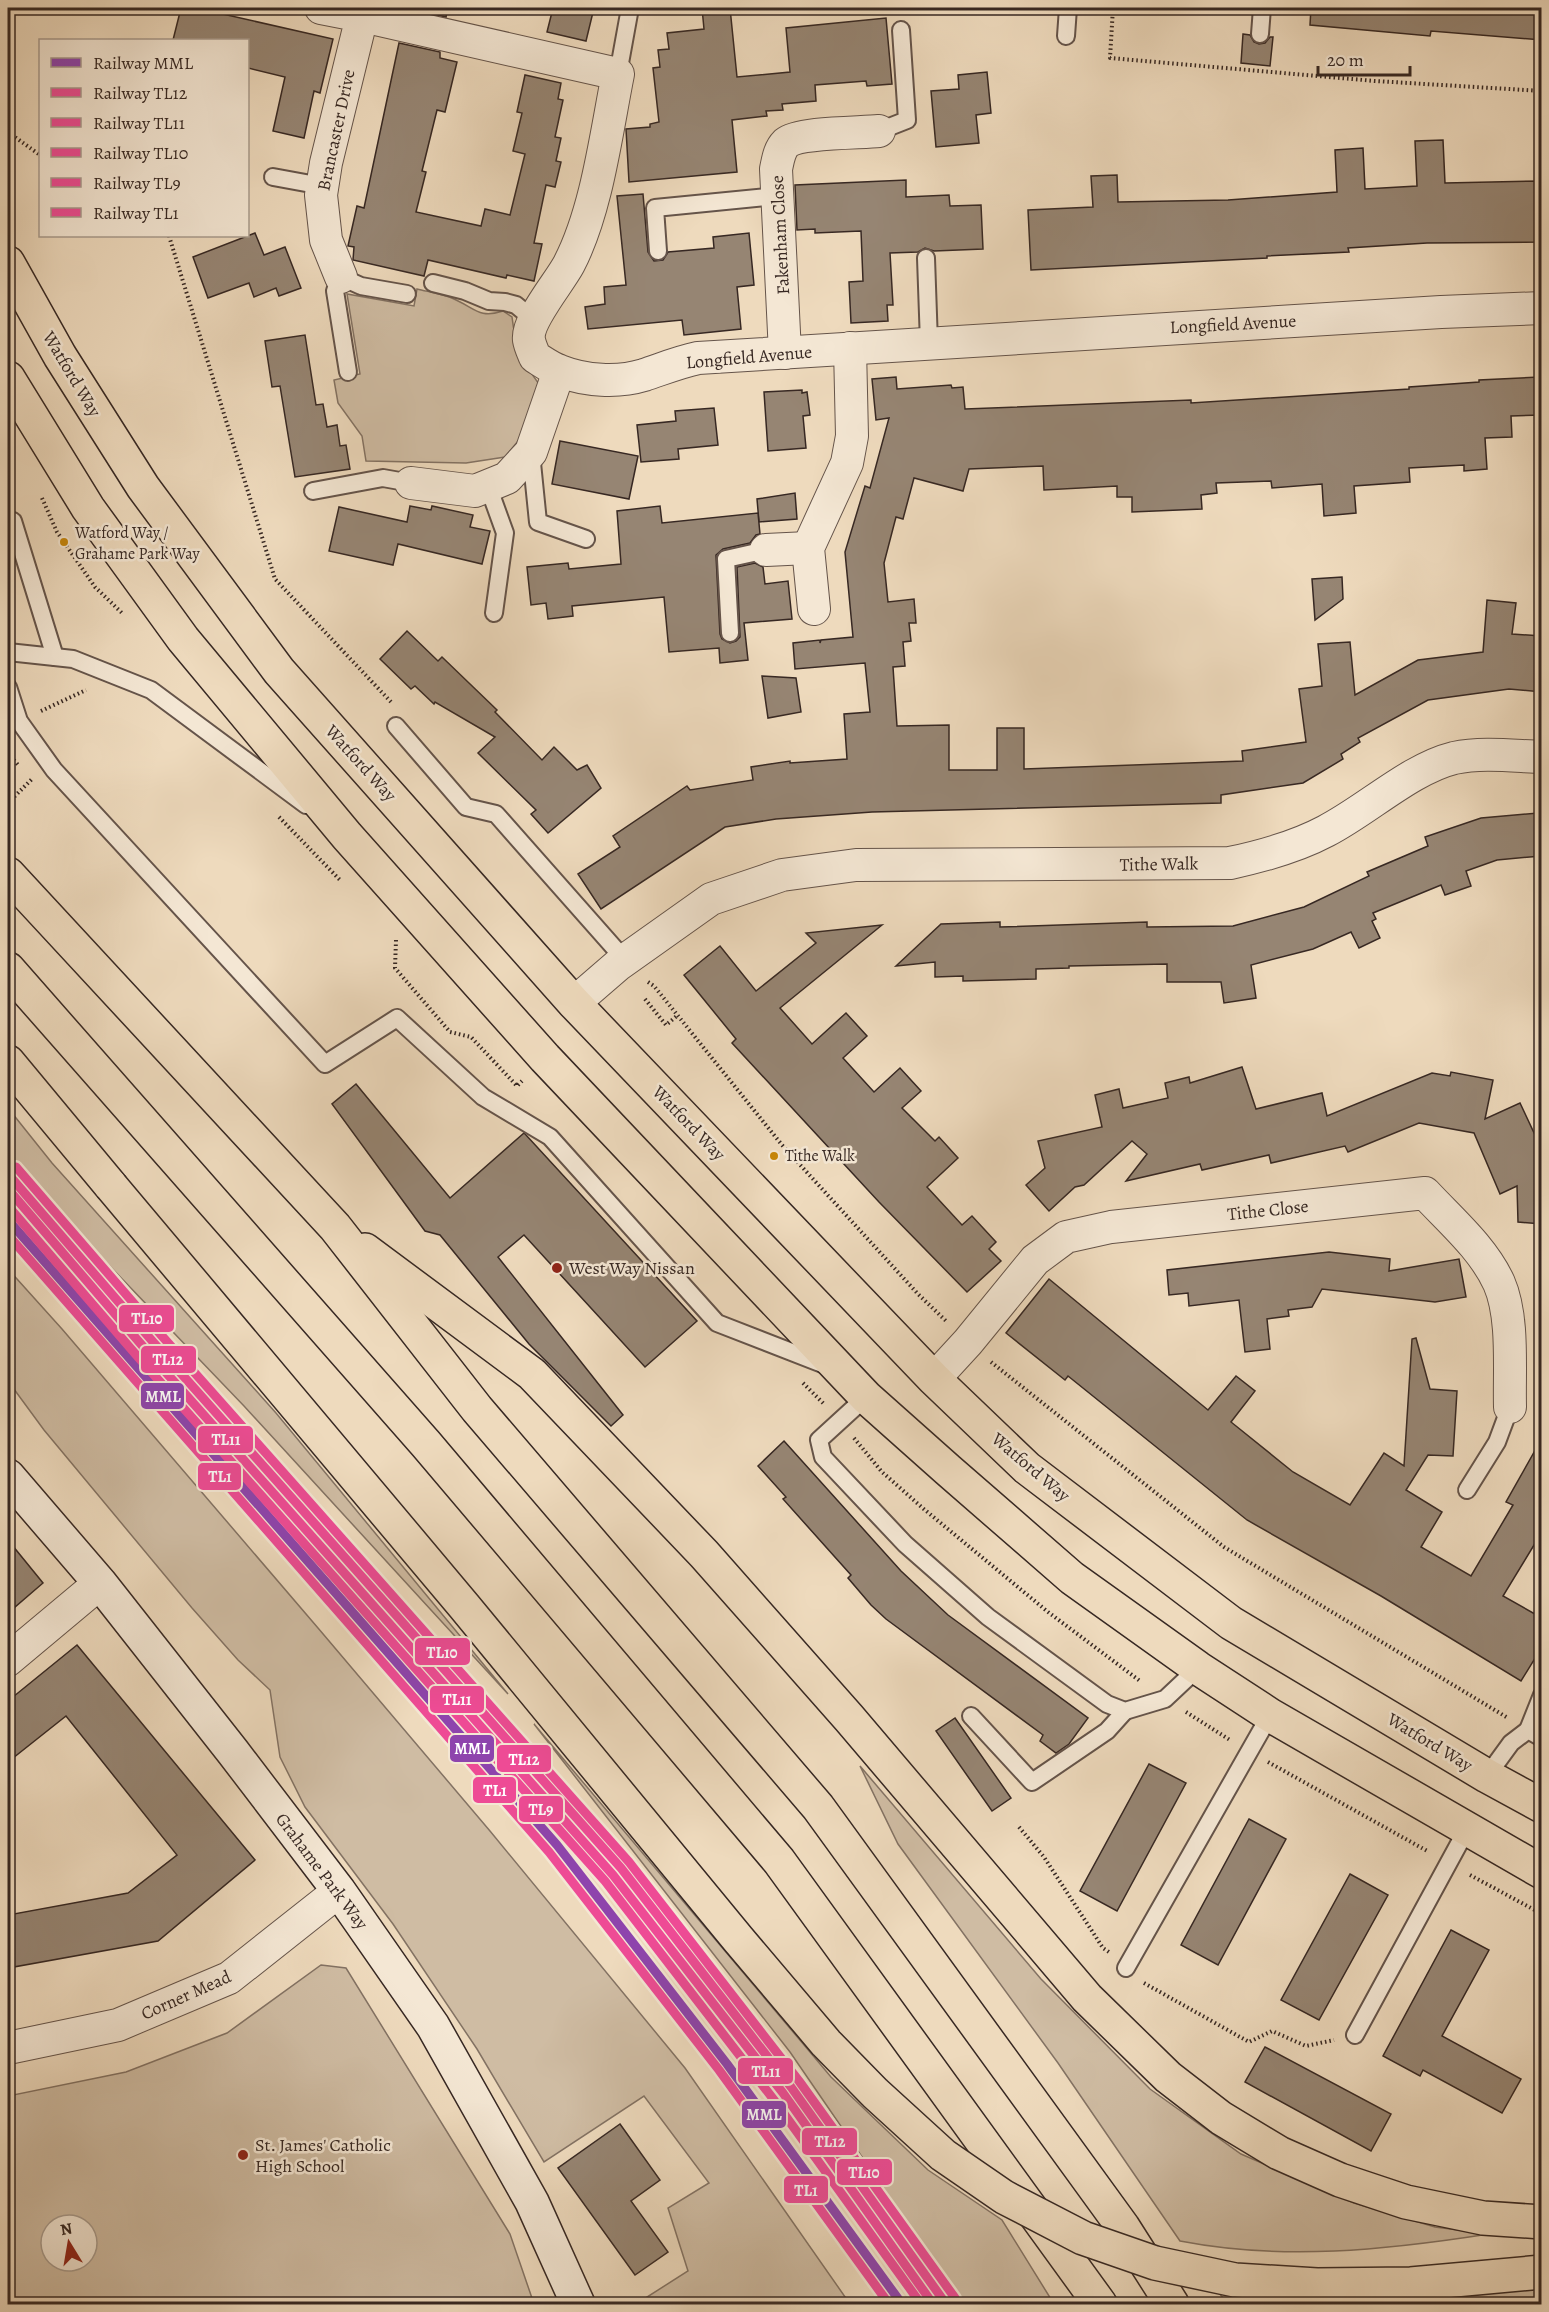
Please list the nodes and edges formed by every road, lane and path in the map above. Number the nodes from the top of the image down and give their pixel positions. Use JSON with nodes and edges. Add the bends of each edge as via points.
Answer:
{"nodes":[{"id":1,"x":321,"y":8,"type":"edge"},
{"id":2,"x":630,"y":8,"type":"edge"},
{"id":3,"x":1068,"y":8,"type":"edge"},
{"id":4,"x":1113,"y":8,"type":"edge"},
{"id":5,"x":1262,"y":8,"type":"edge"},
{"id":6,"x":363,"y":12,"type":"edge"},
{"id":7,"x":901,"y":30,"type":"dead end"},
{"id":8,"x":1260,"y":34,"type":"dead end"},
{"id":9,"x":1066,"y":36,"type":"dead end"},
{"id":10,"x":618,"y":74,"type":"junction"},
{"id":11,"x":1542,"y":91,"type":"edge"},
{"id":12,"x":879,"y":131,"type":"joint"},
{"id":13,"x":8,"y":132,"type":"edge"},
{"id":14,"x":39,"y":154,"type":"edge"},
{"id":15,"x":273,"y":177,"type":"dead end"},
{"id":16,"x":322,"y":186,"type":"junction"},
{"id":17,"x":777,"y":196,"type":"junction"},
{"id":18,"x":169,"y":237,"type":"edge"},
{"id":19,"x":658,"y":251,"type":"dead end"},
{"id":20,"x":926,"y":258,"type":"dead end"},
{"id":21,"x":8,"y":263,"type":"edge"},
{"id":22,"x":341,"y":277,"type":"junction"},
{"id":23,"x":433,"y":283,"type":"dead end"},
{"id":24,"x":407,"y":294,"type":"dead end"},
{"id":25,"x":1542,"y":308,"type":"edge"},
{"id":26,"x":533,"y":319,"type":"junction"},
{"id":27,"x":929,"y":343,"type":"junction"},
{"id":28,"x":850,"y":348,"type":"junction"},
{"id":29,"x":785,"y":353,"type":"junction"},
{"id":30,"x":560,"y":371,"type":"junction"},
{"id":31,"x":348,"y":372,"type":"dead end"},
{"id":32,"x":8,"y":378,"type":"edge"},
{"id":33,"x":531,"y":452,"type":"junction"},
{"id":34,"x":411,"y":483,"type":"joint"},
{"id":35,"x":488,"y":486,"type":"junction"},
{"id":36,"x":313,"y":491,"type":"dead end"},
{"id":37,"x":253,"y":506,"type":"dead end"},
{"id":38,"x":13,"y":521,"type":"dead end"},
{"id":39,"x":586,"y":539,"type":"dead end"},
{"id":40,"x":808,"y":548,"type":"junction"},
{"id":41,"x":766,"y":549,"type":"joint"},
{"id":42,"x":814,"y":609,"type":"dead end"},
{"id":43,"x":494,"y":613,"type":"dead end"},
{"id":44,"x":730,"y":633,"type":"dead end"},
{"id":45,"x":8,"y":652,"type":"edge"},
{"id":46,"x":55,"y":657,"type":"junction"},
{"id":47,"x":8,"y":687,"type":"edge"},
{"id":48,"x":92,"y":687,"type":"dead end"},
{"id":49,"x":19,"y":721,"type":"junction"},
{"id":50,"x":396,"y":726,"type":"dead end"},
{"id":51,"x":8,"y":753,"type":"edge"},
{"id":52,"x":1542,"y":757,"type":"edge"},
{"id":53,"x":20,"y":766,"type":"dead end"},
{"id":54,"x":26,"y":773,"type":"dead end"},
{"id":55,"x":8,"y":803,"type":"edge"},
{"id":56,"x":273,"y":811,"type":"dead end"},
{"id":57,"x":347,"y":836,"type":"junction"},
{"id":58,"x":8,"y":874,"type":"edge"},
{"id":59,"x":342,"y":882,"type":"dead end"},
{"id":60,"x":396,"y":934,"type":"dead end"},
{"id":61,"x":622,"y":962,"type":"junction"},
{"id":62,"x":8,"y":969,"type":"edge"},
{"id":63,"x":645,"y":999,"type":"dead end"},
{"id":64,"x":574,"y":1003,"type":"junction"},
{"id":65,"x":678,"y":1015,"type":"junction"},
{"id":66,"x":8,"y":1062,"type":"edge"},
{"id":67,"x":525,"y":1078,"type":"dead end"},
{"id":68,"x":334,"y":1227,"type":"junction"},
{"id":69,"x":968,"y":1342,"type":"junction"},
{"id":70,"x":843,"y":1372,"type":"junction"},
{"id":71,"x":934,"y":1379,"type":"junction"},
{"id":72,"x":866,"y":1397,"type":"junction"},
{"id":73,"x":1510,"y":1407,"type":"joint"},
{"id":74,"x":8,"y":1476,"type":"edge"},
{"id":75,"x":1467,"y":1490,"type":"dead end"},
{"id":76,"x":100,"y":1583,"type":"junction"},
{"id":77,"x":8,"y":1660,"type":"edge"},
{"id":78,"x":1198,"y":1668,"type":"junction"},
{"id":79,"x":1542,"y":1695,"type":"edge"},
{"id":80,"x":1125,"y":1711,"type":"junction"},
{"id":81,"x":1270,"y":1715,"type":"junction"},
{"id":82,"x":971,"y":1716,"type":"dead end"},
{"id":83,"x":1535,"y":1734,"type":"edge"},
{"id":84,"x":1487,"y":1776,"type":"junction"},
{"id":85,"x":1542,"y":1806,"type":"edge"},
{"id":86,"x":1019,"y":1827,"type":"dead end"},
{"id":87,"x":1467,"y":1829,"type":"junction"},
{"id":88,"x":1542,"y":1872,"type":"edge"},
{"id":89,"x":339,"y":1891,"type":"junction"},
{"id":90,"x":1126,"y":1968,"type":"junction"},
{"id":91,"x":1355,"y":2035,"type":"joint"},
{"id":92,"x":8,"y":2048,"type":"edge"},
{"id":93,"x":1542,"y":2222,"type":"edge"},
{"id":94,"x":1542,"y":2272,"type":"edge"},
{"id":95,"x":578,"y":2304,"type":"edge"},
{"id":96,"x":1100,"y":2304,"type":"edge"},
{"id":97,"x":1172,"y":2304,"type":"edge"}],
"edges":[{"from":1,"to":6,"type":"street"},
{"from":2,"to":10,"type":"lane"},
{"from":3,"to":9,"type":"lane"},
{"from":4,"to":11,"type":"path","via":[[1110,58]]},
{"from":5,"to":8,"type":"lane"},
{"from":6,"to":10,"type":"street"},
{"from":6,"to":16,"type":"street","name":"Brancaster Drive"},
{"from":7,"to":12,"type":"lane","via":[[907,120]]},
{"from":10,"to":26,"type":"street","via":[[601,164],[582,234]]},
{"from":12,"to":17,"type":"street","name":"Fakenham Close","via":[[802,137],[786,143],[776,169]]},
{"from":13,"to":14,"type":"path"},
{"from":15,"to":16,"type":"lane"},
{"from":16,"to":22,"type":"street","name":"Brancaster Drive","via":[[326,240]]},
{"from":17,"to":19,"type":"lane","via":[[655,208]]},
{"from":17,"to":29,"type":"street","name":"Fakenham Close"},
{"from":18,"to":37,"type":"path"},
{"from":20,"to":27,"type":"lane"},
{"from":21,"to":64,"type":"highway","name":"Watford Way","via":[[60,356],[143,487],[279,672]]},
{"from":22,"to":24,"type":"lane","via":[[361,286]]},
{"from":22,"to":31,"type":"lane","via":[[335,291]]},
{"from":23,"to":26,"type":"lane","via":[[489,301],[516,305]]},
{"from":25,"to":27,"type":"street","name":"Longfield Avenue"},
{"from":26,"to":30,"type":"street","name":"Longfield Avenue","via":[[529,339],[535,357]]},
{"from":27,"to":28,"type":"street","name":"Longfield Avenue"},
{"from":28,"to":29,"type":"street","name":"Longfield Avenue"},
{"from":28,"to":40,"type":"street","via":[[852,436],[847,463]]},
{"from":29,"to":30,"type":"street","name":"Longfield Avenue","via":[[698,358],[623,379]]},
{"from":30,"to":33,"type":"street"},
{"from":32,"to":57,"type":"highway","via":[[88,508],[183,639]]},
{"from":33,"to":35,"type":"street","via":[[507,478]]},
{"from":33,"to":39,"type":"lane","via":[[538,522]]},
{"from":34,"to":35,"type":"street","via":[[475,491]]},
{"from":34,"to":36,"type":"lane","via":[[383,478]]},
{"from":35,"to":43,"type":"lane","via":[[505,533]]},
{"from":38,"to":46,"type":"lane"},
{"from":40,"to":41,"type":"street"},
{"from":40,"to":42,"type":"street"},
{"from":41,"to":44,"type":"lane","via":[[726,559]]},
{"from":45,"to":46,"type":"lane"},
{"from":46,"to":57,"type":"lane","via":[[73,659],[152,690]]},
{"from":47,"to":49,"type":"lane"},
{"from":48,"to":49,"type":"path"},
{"from":49,"to":70,"type":"lane","via":[[54,770],[325,1064],[397,1017],[483,1097],[550,1137],[717,1323]]},
{"from":50,"to":61,"type":"lane","via":[[466,807],[496,814]]},
{"from":51,"to":53,"type":"path"},
{"from":52,"to":61,"type":"street","name":"Tithe Walk","via":[[1454,758],[1427,769],[1326,832],[1266,856],[1230,863],[856,865],[782,875],[711,899]]},
{"from":54,"to":55,"type":"path","via":[[33,780]]},
{"from":56,"to":59,"type":"path"},
{"from":57,"to":70,"type":"highway","via":[[545,1058]]},
{"from":58,"to":68,"type":"highway"},
{"from":60,"to":67,"type":"path","via":[[395,968],[450,1032],[471,1037],[517,1086]]},
{"from":61,"to":64,"type":"street","name":"Tithe Walk"},
{"from":61,"to":65,"type":"path","via":[[654,986]]},
{"from":62,"to":96,"type":"highway","via":[[426,1444],[779,1861]]},
{"from":63,"to":65,"type":"path","via":[[666,1025]]},
{"from":64,"to":71,"type":"highway","name":"Watford Way"},
{"from":65,"to":69,"type":"path","via":[[782,1145],[918,1294]]},
{"from":66,"to":94,"type":"highway","bridge":true,"via":[[826,2043],[943,2155],[1004,2197],[1083,2238],[1155,2263],[1235,2280],[1399,2284]]},
{"from":68,"to":93,"type":"highway","via":[[532,1374],[704,1554],[1087,1998],[1168,2077],[1221,2118],[1279,2153],[1340,2180],[1406,2202],[1483,2218]]},
{"from":68,"to":97,"type":"highway","via":[[477,1409],[818,1807],[1123,2227]]},
{"from":69,"to":71,"type":"street","name":"Tithe Close"},
{"from":69,"to":73,"type":"street","name":"Tithe Close","via":[[1035,1260],[1066,1237],[1111,1227],[1425,1193],[1479,1251],[1499,1283],[1508,1318]]},
{"from":69,"to":83,"type":"path","via":[[1224,1547]]},
{"from":70,"to":72,"type":"highway"},
{"from":71,"to":84,"type":"highway","name":"Watford Way","via":[[1027,1468],[1231,1623]]},
{"from":72,"to":78,"type":"highway","via":[[1072,1578]]},
{"from":72,"to":80,"type":"lane","via":[[819,1440],[823,1457],[905,1544],[988,1617],[1107,1704]]},
{"from":73,"to":75,"type":"lane","via":[[1497,1442]]},
{"from":74,"to":76,"type":"street","name":"Grahame Park Way"},
{"from":76,"to":77,"type":"street"},
{"from":76,"to":89,"type":"street","name":"Grahame Park Way"},
{"from":78,"to":80,"type":"lane","via":[[1165,1699]]},
{"from":78,"to":81,"type":"highway"},
{"from":79,"to":83,"type":"lane"},
{"from":80,"to":82,"type":"lane","via":[[1107,1731],[1032,1782]]},
{"from":81,"to":87,"type":"highway"},
{"from":81,"to":90,"type":"lane"},
{"from":83,"to":84,"type":"lane","via":[[1511,1743]]},
{"from":84,"to":85,"type":"highway","name":"Watford Way"},
{"from":86,"to":90,"type":"path","via":[[1044,1857],[1103,1948]]},
{"from":87,"to":88,"type":"highway"},
{"from":87,"to":91,"type":"lane"},
{"from":89,"to":92,"type":"street","name":"Corner Mead","via":[[229,1978],[118,2025]]},
{"from":89,"to":95,"type":"street","name":"Grahame Park Way","via":[[433,2026],[532,2202]]},
{"from":90,"to":91,"type":"path","via":[[1142,1982],[1249,2042],[1272,2031],[1306,2046]]}]}
